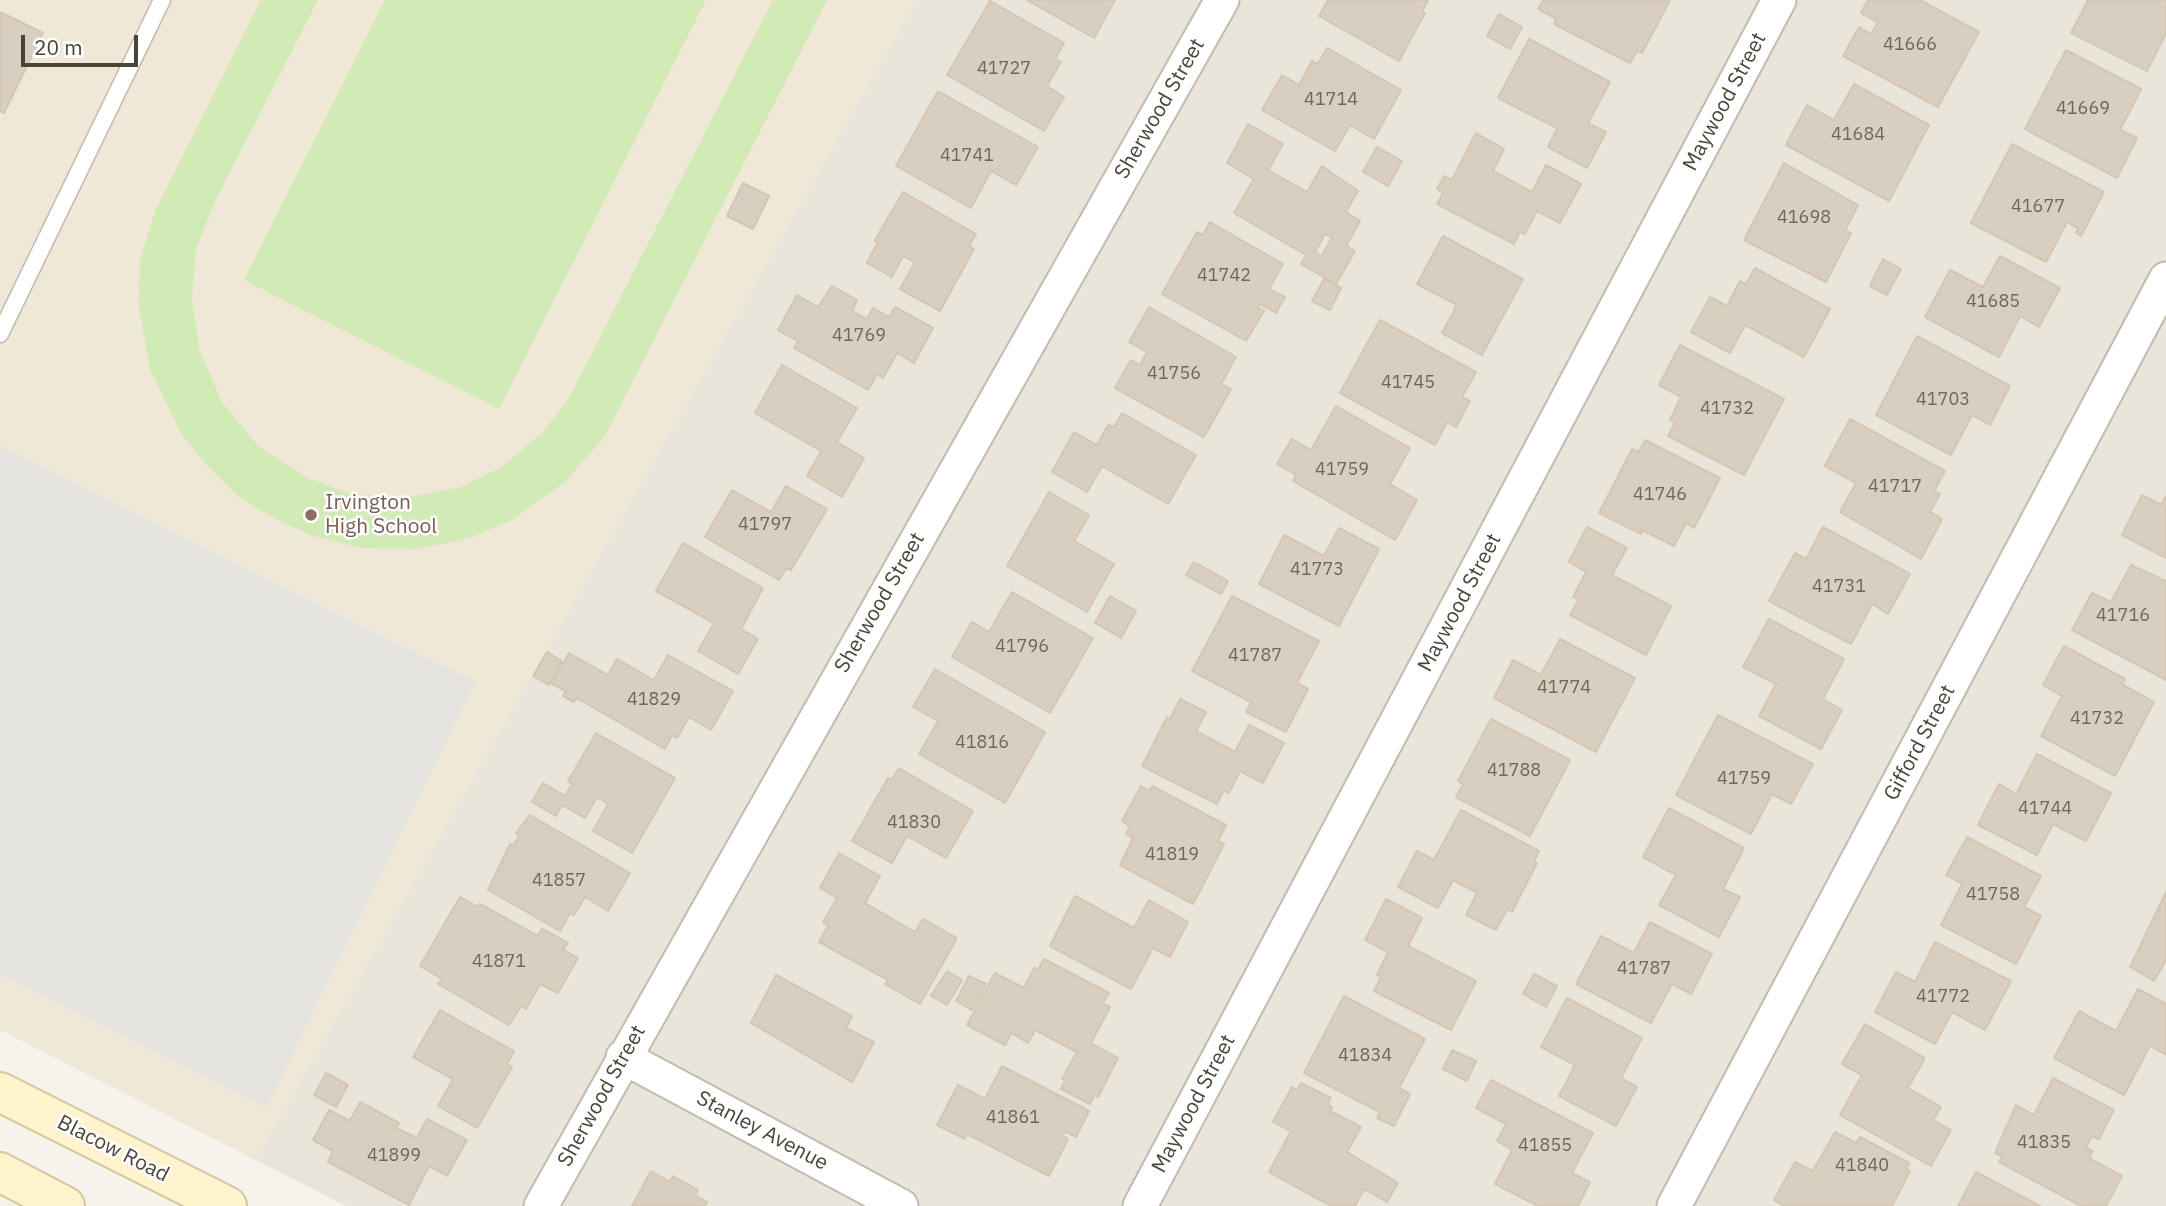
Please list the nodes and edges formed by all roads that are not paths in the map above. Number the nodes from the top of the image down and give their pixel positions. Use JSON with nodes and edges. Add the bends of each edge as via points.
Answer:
{"nodes":[{"id":1,"x":162,"y":0,"type":"edge"},
{"id":2,"x":1222,"y":0,"type":"edge"},
{"id":3,"x":1779,"y":0,"type":"edge"},
{"id":4,"x":2166,"y":279,"type":"edge"},
{"id":5,"x":0,"y":334,"type":"edge"},
{"id":6,"x":623,"y":1057,"type":"junction"},
{"id":7,"x":0,"y":1093,"type":"edge"},
{"id":8,"x":0,"y":1172,"type":"edge"},
{"id":9,"x":65,"y":1206,"type":"edge"},
{"id":10,"x":227,"y":1206,"type":"edge"},
{"id":11,"x":541,"y":1206,"type":"edge"},
{"id":12,"x":901,"y":1206,"type":"edge"},
{"id":13,"x":1140,"y":1206,"type":"edge"},
{"id":14,"x":1674,"y":1206,"type":"edge"}],
"edges":[{"from":1,"to":5,"type":"lane"},
{"from":2,"to":6,"type":"street","name":"Sherwood Street"},
{"from":3,"to":13,"type":"street","name":"Maywood Street"},
{"from":4,"to":14,"type":"street","name":"Gifford Street"},
{"from":6,"to":11,"type":"street","name":"Sherwood Street"},
{"from":6,"to":12,"type":"street","name":"Stanley Avenue"},
{"from":7,"to":10,"type":"main road","name":"Blacow Road"},
{"from":8,"to":9,"type":"main road"}]}
